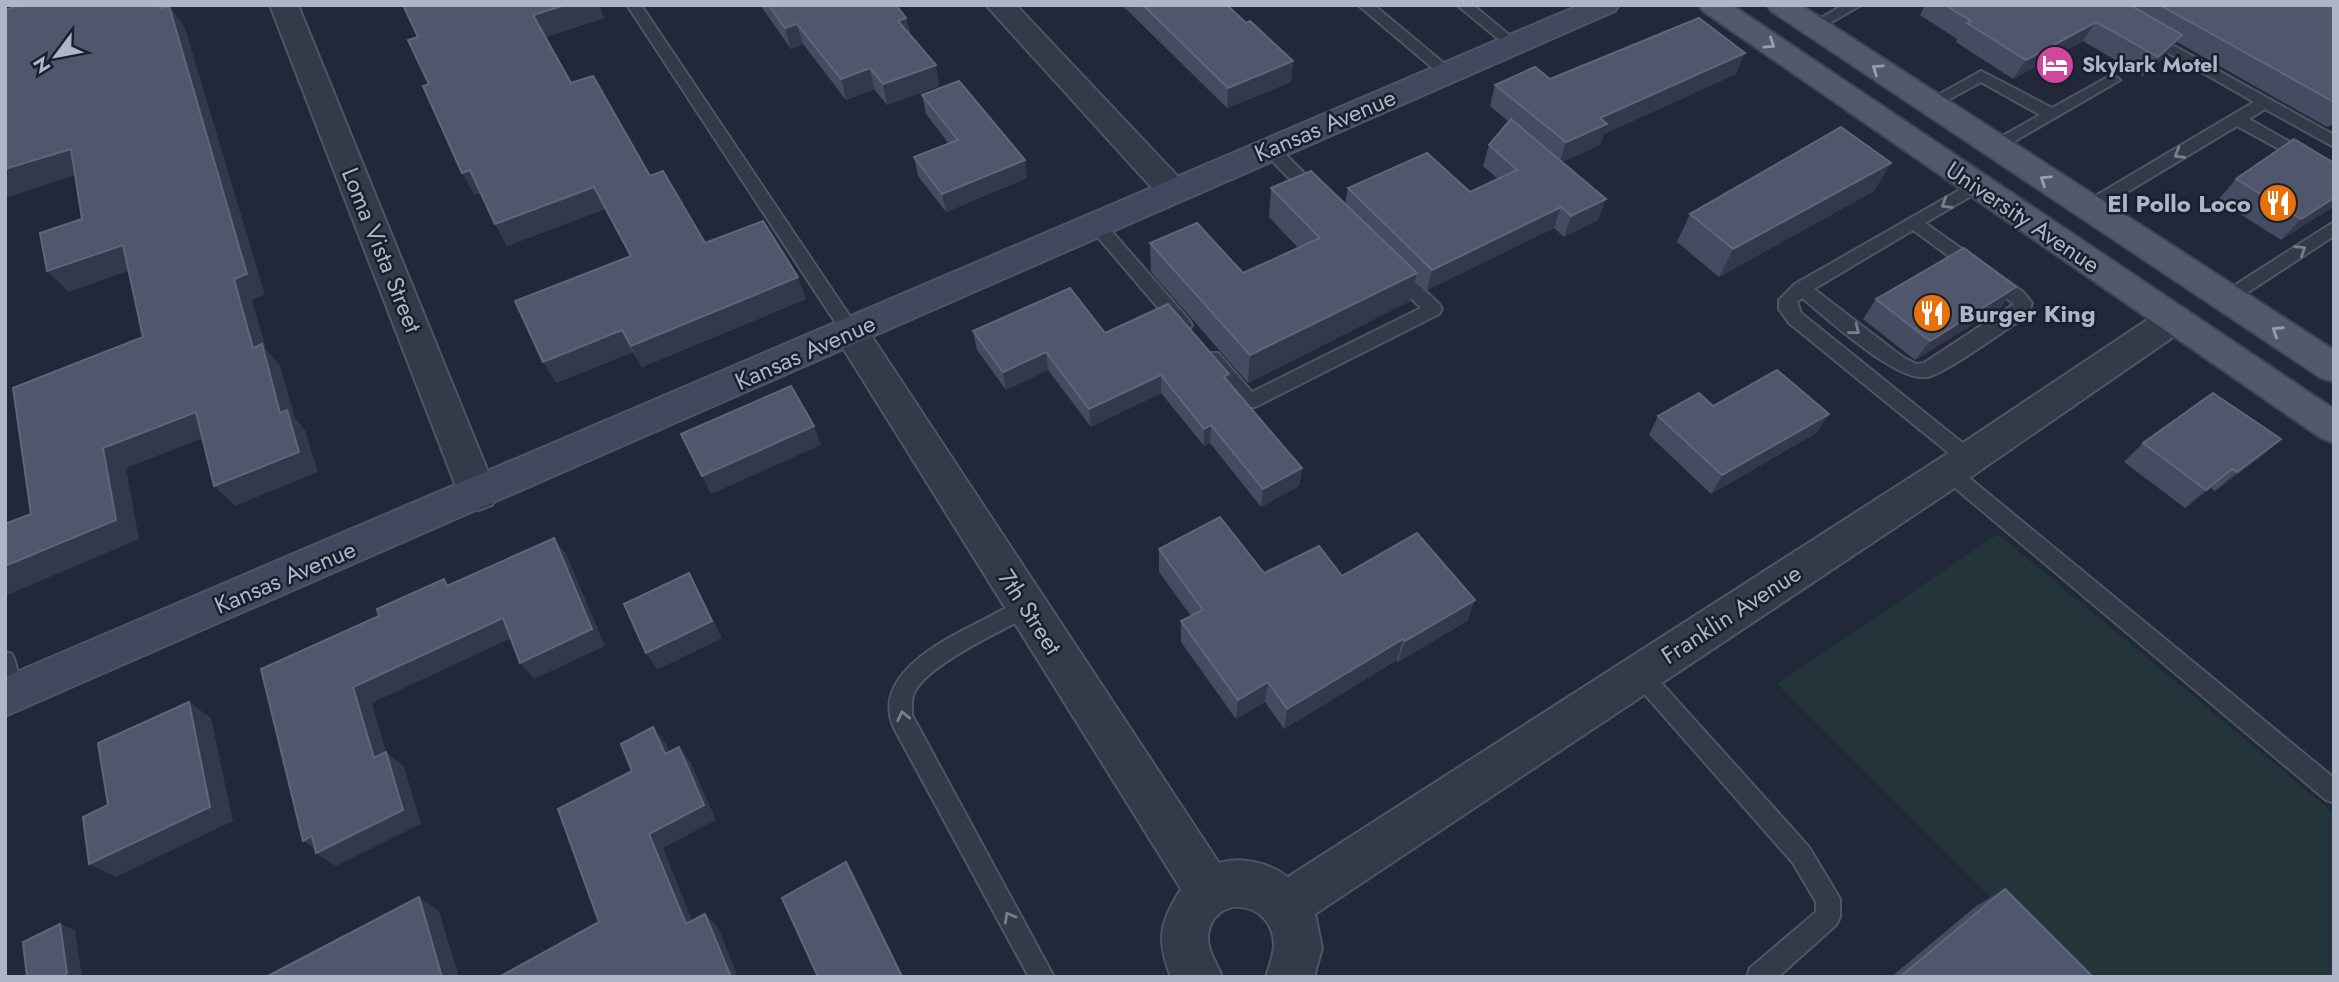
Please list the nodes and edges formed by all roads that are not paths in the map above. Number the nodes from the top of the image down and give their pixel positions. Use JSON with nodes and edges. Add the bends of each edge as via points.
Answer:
{"nodes":[{"id":1,"x":284,"y":5,"type":"edge"},
{"id":2,"x":635,"y":5,"type":"edge"},
{"id":3,"x":1000,"y":5,"type":"edge"},
{"id":4,"x":1365,"y":5,"type":"edge"},
{"id":5,"x":1464,"y":5,"type":"edge"},
{"id":6,"x":1605,"y":5,"type":"edge"},
{"id":7,"x":1713,"y":5,"type":"edge"},
{"id":8,"x":1781,"y":5,"type":"edge"},
{"id":9,"x":1854,"y":5,"type":"edge"},
{"id":10,"x":2132,"y":26,"type":"edge"},
{"id":11,"x":1813,"y":27,"type":"junction"},
{"id":12,"x":1513,"y":44,"type":"junction"},
{"id":13,"x":1447,"y":73,"type":"junction"},
{"id":14,"x":2113,"y":80,"type":"dead end"},
{"id":15,"x":2264,"y":103,"type":"junction"},
{"id":16,"x":1930,"y":104,"type":"junction"},
{"id":17,"x":2052,"y":115,"type":"junction"},
{"id":18,"x":2237,"y":119,"type":"junction"},
{"id":19,"x":2334,"y":142,"type":"edge"},
{"id":20,"x":1996,"y":148,"type":"junction"},
{"id":21,"x":1270,"y":149,"type":"junction"},
{"id":22,"x":2334,"y":174,"type":"edge"},
{"id":23,"x":1977,"y":185,"type":"junction"},
{"id":24,"x":1173,"y":191,"type":"junction"},
{"id":25,"x":1329,"y":207,"type":"edge"},
{"id":26,"x":2088,"y":208,"type":"junction"},
{"id":27,"x":1914,"y":223,"type":"junction"},
{"id":28,"x":1097,"y":224,"type":"junction"},
{"id":29,"x":2334,"y":228,"type":"edge"},
{"id":30,"x":2062,"y":243,"type":"junction"},
{"id":31,"x":1386,"y":263,"type":"edge"},
{"id":32,"x":1801,"y":288,"type":"junction"},
{"id":33,"x":2227,"y":298,"type":"junction"},
{"id":34,"x":2174,"y":319,"type":"junction"},
{"id":35,"x":851,"y":332,"type":"junction"},
{"id":36,"x":2334,"y":368,"type":"edge"},
{"id":37,"x":2334,"y":398,"type":"edge"},
{"id":38,"x":2334,"y":428,"type":"edge"},
{"id":39,"x":1958,"y":465,"type":"junction"},
{"id":40,"x":478,"y":495,"type":"junction"},
{"id":41,"x":1027,"y":607,"type":"junction"},
{"id":42,"x":1640,"y":674,"type":"junction"},
{"id":43,"x":7,"y":685,"type":"edge"},
{"id":44,"x":2334,"y":792,"type":"edge"},
{"id":45,"x":1210,"y":892,"type":"junction"},
{"id":46,"x":1286,"y":906,"type":"junction"},
{"id":47,"x":1193,"y":975,"type":"edge"},
{"id":48,"x":1042,"y":977,"type":"edge"},
{"id":49,"x":1290,"y":977,"type":"edge"},
{"id":50,"x":1759,"y":977,"type":"edge"}],
"edges":[{"from":1,"to":40,"type":"street","name":"Loma Vista Street"},
{"from":2,"to":35,"type":"lane"},
{"from":3,"to":24,"type":"street"},
{"from":4,"to":13,"type":"lane"},
{"from":5,"to":12,"type":"lane"},
{"from":6,"to":12,"type":"street","name":"Kansas Avenue"},
{"from":7,"to":23,"type":"main road","name":"University Avenue","one_way":true},
{"from":8,"to":11,"type":"main road","name":"University Avenue"},
{"from":9,"to":11,"type":"lane"},
{"from":10,"to":15,"type":"lane"},
{"from":16,"to":11,"type":"main road","name":"University Avenue","one_way":true},
{"from":12,"to":13,"type":"street","name":"Kansas Avenue"},
{"from":13,"to":21,"type":"street","name":"Kansas Avenue"},
{"from":14,"to":17,"type":"lane"},
{"from":15,"to":18,"type":"lane"},
{"from":15,"to":19,"type":"lane"},
{"from":16,"to":17,"type":"lane","via":[[1981,76]]},
{"from":16,"to":20,"type":"main road","name":"University Avenue"},
{"from":17,"to":20,"type":"lane"},
{"from":18,"to":22,"type":"lane"},
{"from":18,"to":26,"type":"lane","one_way":true},
{"from":26,"to":20,"type":"main road","name":"University Avenue","one_way":true},
{"from":21,"to":24,"type":"street","name":"Kansas Avenue"},
{"from":21,"to":25,"type":"lane"},
{"from":23,"to":27,"type":"lane","one_way":true},
{"from":23,"to":30,"type":"main road","name":"University Avenue"},
{"from":24,"to":28,"type":"street","name":"Kansas Avenue"},
{"from":26,"to":33,"type":"main road","name":"University Avenue"},
{"from":27,"to":32,"type":"lane"},
{"from":32,"to":27,"type":"lane","one_way":true,"via":[[1898,363],[1915,371],[1928,370],[2022,310],[2017,296]]},
{"from":28,"to":31,"type":"lane","via":[[1249,402],[1433,309]]},
{"from":28,"to":35,"type":"street","name":"Kansas Avenue"},
{"from":33,"to":29,"type":"lane","one_way":true},
{"from":30,"to":34,"type":"main road","name":"University Avenue"},
{"from":30,"to":37,"type":"main road","via":[[2095,249],[2131,267]]},
{"from":32,"to":39,"type":"lane","via":[[1788,300],[1795,318]]},
{"from":36,"to":33,"type":"main road","name":"University Avenue","one_way":true},
{"from":34,"to":38,"type":"main road","name":"University Avenue"},
{"from":34,"to":39,"type":"street","name":"Franklin Avenue"},
{"from":35,"to":40,"type":"street","name":"Kansas Avenue"},
{"from":35,"to":41,"type":"street","name":"7th Street"},
{"from":39,"to":42,"type":"street","name":"Franklin Avenue"},
{"from":39,"to":44,"type":"lane"},
{"from":40,"to":43,"type":"street","name":"Kansas Avenue"},
{"from":41,"to":45,"type":"street","name":"7th Street"},
{"from":48,"to":41,"type":"lane","one_way":true,"via":[[902,721],[900,708],[912,678],[942,655]]},
{"from":42,"to":46,"type":"street","name":"Franklin Avenue"},
{"from":42,"to":50,"type":"lane","via":[[1801,855],[1828,899],[1828,917]]},
{"from":45,"to":46,"type":"street","via":[[1236,882],[1255,884]]},
{"from":45,"to":47,"type":"street","via":[[1192,911],[1185,929]]},
{"from":46,"to":49,"type":"street","via":[[1297,923],[1300,941]]}]}
